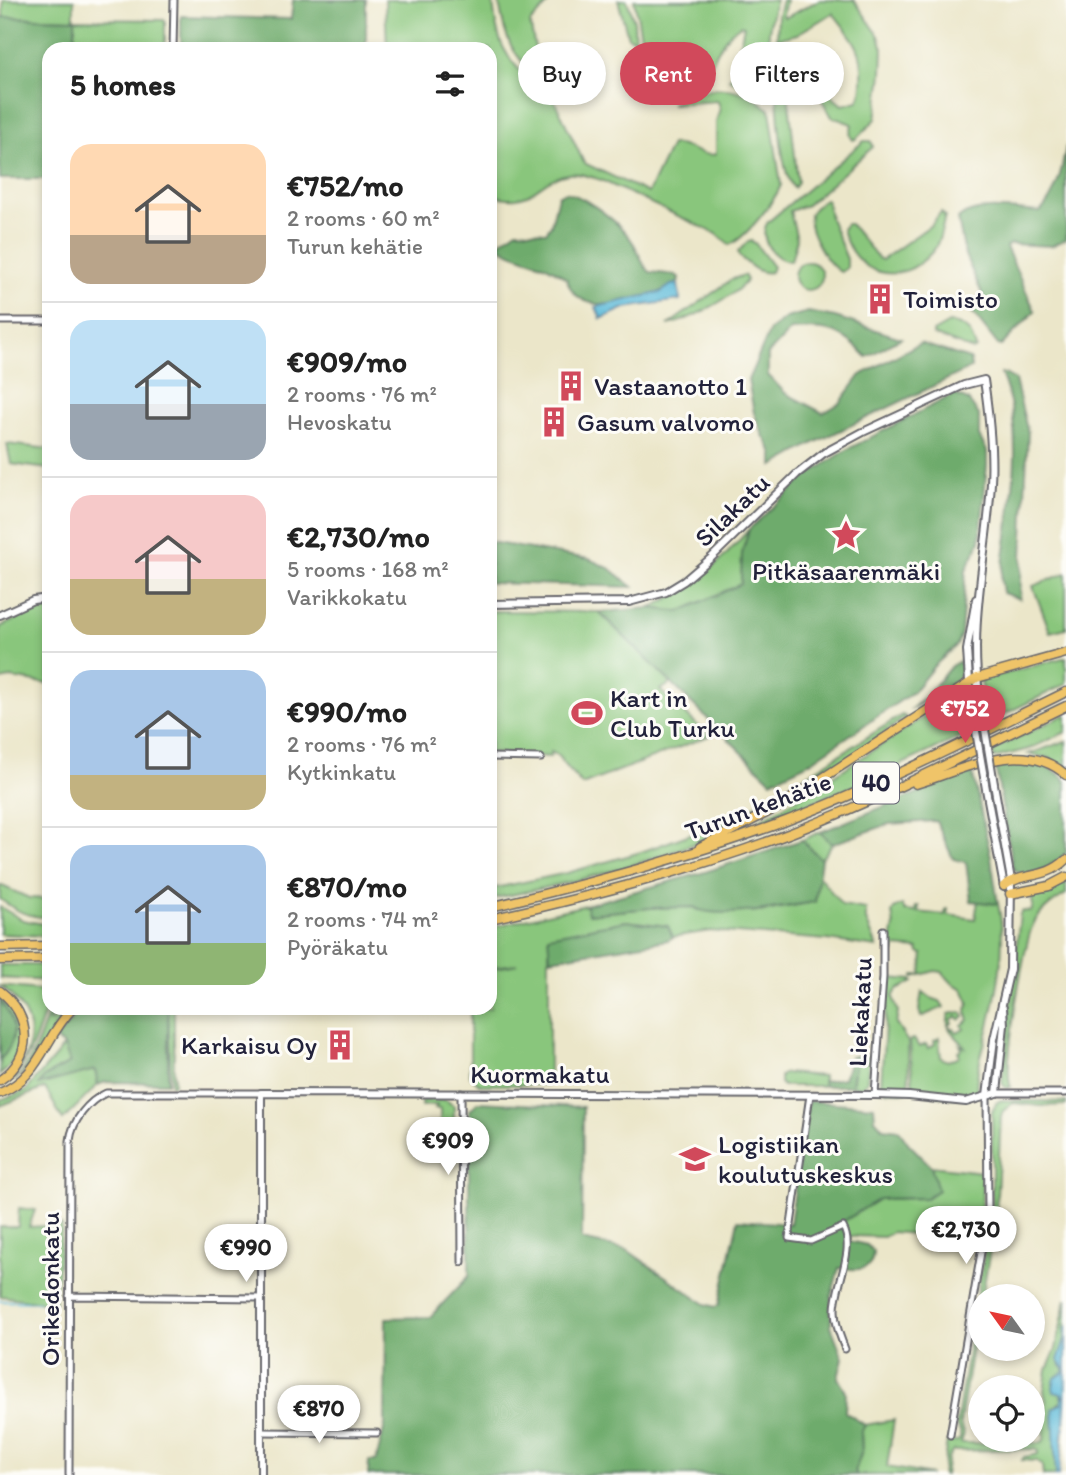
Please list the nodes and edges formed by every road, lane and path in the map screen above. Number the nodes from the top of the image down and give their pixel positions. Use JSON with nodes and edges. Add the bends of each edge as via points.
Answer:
{"nodes":[{"id":1,"x":174,"y":0,"type":"edge"},
{"id":2,"x":173,"y":42,"type":"edge"},
{"id":3,"x":0,"y":321,"type":"edge"},
{"id":4,"x":42,"y":321,"type":"edge"},
{"id":5,"x":978,"y":590,"type":"junction"},
{"id":6,"x":42,"y":599,"type":"edge"},
{"id":7,"x":497,"y":604,"type":"edge"},
{"id":8,"x":0,"y":615,"type":"edge"},
{"id":9,"x":1066,"y":653,"type":"edge"},
{"id":10,"x":977,"y":678,"type":"junction"},
{"id":11,"x":969,"y":682,"type":"junction"},
{"id":12,"x":1066,"y":692,"type":"edge"},
{"id":13,"x":1066,"y":706,"type":"edge"},
{"id":14,"x":497,"y":757,"type":"edge"},
{"id":15,"x":541,"y":758,"type":"dead end"},
{"id":16,"x":1066,"y":775,"type":"edge"},
{"id":17,"x":890,"y":792,"type":"junction"},
{"id":18,"x":679,"y":858,"type":"junction"},
{"id":19,"x":1066,"y":860,"type":"edge"},
{"id":20,"x":1066,"y":877,"type":"edge"},
{"id":21,"x":1008,"y":887,"type":"junction"},
{"id":22,"x":497,"y":905,"type":"edge"},
{"id":23,"x":497,"y":917,"type":"edge"},
{"id":24,"x":883,"y":930,"type":"dead end"},
{"id":25,"x":0,"y":941,"type":"edge"},
{"id":26,"x":42,"y":946,"type":"edge"},
{"id":27,"x":0,"y":947,"type":"edge"},
{"id":28,"x":31,"y":947,"type":"junction"},
{"id":29,"x":42,"y":959,"type":"edge"},
{"id":30,"x":0,"y":960,"type":"edge"},
{"id":31,"x":0,"y":991,"type":"edge"},
{"id":32,"x":1003,"y":1009,"type":"junction"},
{"id":33,"x":68,"y":1015,"type":"edge"},
{"id":34,"x":0,"y":1080,"type":"edge"},
{"id":35,"x":0,"y":1093,"type":"edge"},
{"id":36,"x":261,"y":1093,"type":"junction"},
{"id":37,"x":461,"y":1093,"type":"junction"},
{"id":38,"x":997,"y":1093,"type":"junction"},
{"id":39,"x":1066,"y":1093,"type":"edge"},
{"id":40,"x":810,"y":1094,"type":"junction"},
{"id":41,"x":875,"y":1095,"type":"junction"},
{"id":42,"x":988,"y":1096,"type":"junction"},
{"id":43,"x":88,"y":1108,"type":"joint"},
{"id":44,"x":462,"y":1262,"type":"dead end"},
{"id":45,"x":69,"y":1296,"type":"junction"},
{"id":46,"x":260,"y":1298,"type":"junction"},
{"id":47,"x":845,"y":1349,"type":"dead end"},
{"id":48,"x":261,"y":1432,"type":"junction"},
{"id":49,"x":377,"y":1433,"type":"dead end"},
{"id":50,"x":950,"y":1435,"type":"dead end"},
{"id":51,"x":69,"y":1475,"type":"edge"},
{"id":52,"x":261,"y":1475,"type":"edge"}],
"edges":[{"from":1,"to":2,"type":"street"},
{"from":3,"to":4,"type":"street"},
{"from":5,"to":7,"type":"street","name":"Silakatu","via":[[992,466],[984,380],[824,453],[711,558],[666,592],[629,602]]},
{"from":5,"to":10,"type":"street"},
{"from":5,"to":11,"type":"street","via":[[968,638]]},
{"from":6,"to":8,"type":"street"},
{"from":9,"to":10,"type":"highway"},
{"from":10,"to":11,"type":"highway"},
{"from":10,"to":21,"type":"street","bridge":true},
{"from":11,"to":18,"type":"highway","via":[[778,807]]},
{"from":11,"to":21,"type":"street","bridge":true},
{"from":12,"to":18,"type":"highway","name":"Turun kehätie","number":"40","via":[[852,794]]},
{"from":13,"to":17,"type":"highway","name":"Turun kehätie","number":"40"},
{"from":14,"to":15,"type":"street"},
{"from":16,"to":17,"type":"highway","via":[[1044,761],[1014,756]]},
{"from":17,"to":23,"type":"highway","name":"Turun kehätie","number":"40","via":[[725,857]]},
{"from":18,"to":22,"type":"highway","name":"Turun kehätie","number":"40"},
{"from":19,"to":21,"type":"highway"},
{"from":20,"to":21,"type":"highway","via":[[1049,886]]},
{"from":21,"to":32,"type":"street","via":[[1012,948]]},
{"from":24,"to":41,"type":"street","name":"Liekakatu"},
{"from":25,"to":28,"type":"highway"},
{"from":26,"to":28,"type":"highway"},
{"from":27,"to":28,"type":"highway"},
{"from":29,"to":30,"type":"highway"},
{"from":31,"to":34,"type":"highway","via":[[18,1009],[26,1039],[16,1067]]},
{"from":32,"to":38,"type":"street"},
{"from":32,"to":42,"type":"street","via":[[994,1040]]},
{"from":33,"to":35,"type":"highway","via":[[28,1074]]},
{"from":36,"to":37,"type":"street","name":"Kuormakatu"},
{"from":36,"to":43,"type":"street","name":"Kuormakatu","via":[[109,1092]]},
{"from":36,"to":46,"type":"street"},
{"from":37,"to":40,"type":"street","name":"Kuormakatu"},
{"from":37,"to":44,"type":"street"},
{"from":38,"to":39,"type":"street"},
{"from":38,"to":42,"type":"street","name":"Kuormakatu"},
{"from":40,"to":41,"type":"street","name":"Kuormakatu"},
{"from":40,"to":47,"type":"street","via":[[789,1238],[811,1241],[843,1227],[846,1230],[835,1310]]},
{"from":41,"to":42,"type":"street","name":"Kuormakatu","via":[[966,1102]]},
{"from":42,"to":50,"type":"street","via":[[988,1211]]},
{"from":43,"to":45,"type":"street","name":"Orikedonkatu","via":[[71,1134]]},
{"from":45,"to":46,"type":"street"},
{"from":45,"to":51,"type":"street","name":"Orikedonkatu"},
{"from":46,"to":48,"type":"street"},
{"from":48,"to":49,"type":"street"},
{"from":48,"to":52,"type":"street"}]}
